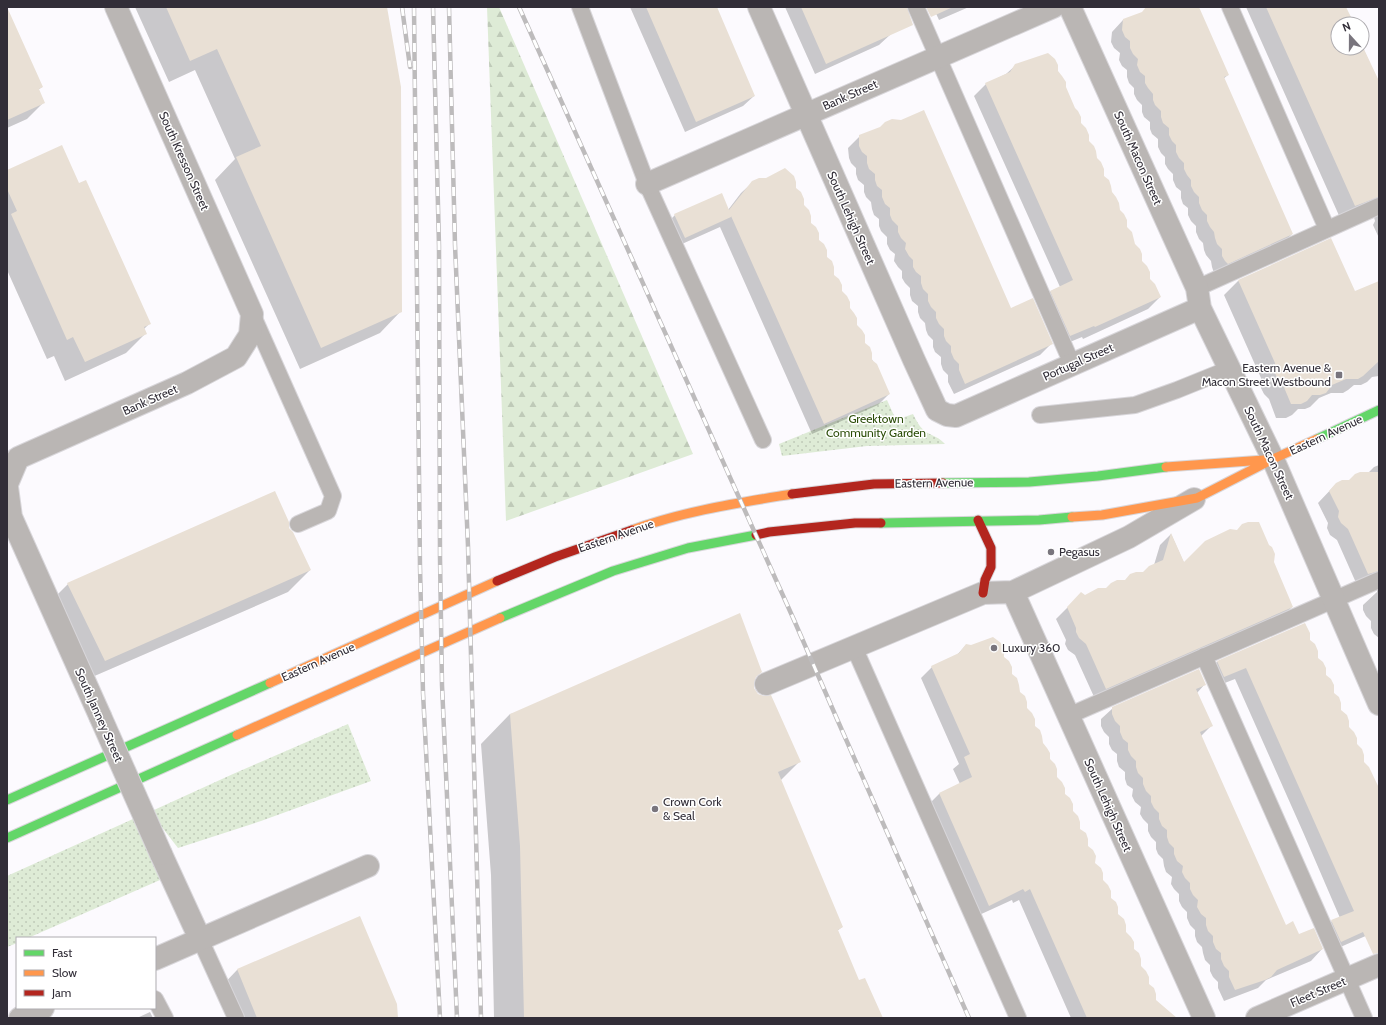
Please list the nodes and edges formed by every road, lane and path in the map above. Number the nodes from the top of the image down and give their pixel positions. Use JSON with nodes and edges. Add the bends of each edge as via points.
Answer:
{"nodes":[{"id":1,"x":116,"y":7,"type":"edge"},
{"id":2,"x":580,"y":7,"type":"edge"},
{"id":3,"x":759,"y":7,"type":"edge"},
{"id":4,"x":916,"y":7,"type":"edge"},
{"id":5,"x":1053,"y":7,"type":"edge"},
{"id":6,"x":1070,"y":7,"type":"edge"},
{"id":7,"x":1230,"y":7,"type":"edge"},
{"id":8,"x":938,"y":57,"type":"junction"},
{"id":9,"x":806,"y":115,"type":"junction"},
{"id":10,"x":647,"y":184,"type":"junction"},
{"id":11,"x":1379,"y":206,"type":"edge"},
{"id":12,"x":1327,"y":229,"type":"junction"},
{"id":13,"x":1198,"y":298,"type":"junction"},
{"id":14,"x":252,"y":314,"type":"junction"},
{"id":15,"x":1072,"y":364,"type":"junction"},
{"id":16,"x":1229,"y":368,"type":"junction"},
{"id":17,"x":1379,"y":410,"type":"edge"},
{"id":18,"x":1040,"y":415,"type":"dead end"},
{"id":19,"x":956,"y":416,"type":"joint"},
{"id":20,"x":764,"y":440,"type":"dead end"},
{"id":21,"x":1273,"y":459,"type":"junction"},
{"id":22,"x":13,"y":460,"type":"edge"},
{"id":23,"x":7,"y":486,"type":"edge"},
{"id":24,"x":1197,"y":498,"type":"junction"},
{"id":25,"x":978,"y":520,"type":"junction"},
{"id":26,"x":298,"y":524,"type":"dead end"},
{"id":27,"x":1379,"y":580,"type":"edge"},
{"id":28,"x":983,"y":592,"type":"junction"},
{"id":29,"x":1013,"y":592,"type":"junction"},
{"id":30,"x":1334,"y":599,"type":"junction"},
{"id":31,"x":854,"y":647,"type":"junction"},
{"id":32,"x":1204,"y":656,"type":"junction"},
{"id":33,"x":766,"y":684,"type":"dead end"},
{"id":34,"x":1379,"y":704,"type":"edge"},
{"id":35,"x":1068,"y":716,"type":"junction"},
{"id":36,"x":7,"y":800,"type":"edge"},
{"id":37,"x":7,"y":838,"type":"edge"},
{"id":38,"x":368,"y":866,"type":"dead end"},
{"id":39,"x":200,"y":940,"type":"junction"},
{"id":40,"x":156,"y":959,"type":"edge"},
{"id":41,"x":1379,"y":965,"type":"edge"},
{"id":42,"x":1347,"y":979,"type":"junction"},
{"id":43,"x":156,"y":1001,"type":"edge"},
{"id":44,"x":41,"y":1009,"type":"edge"},
{"id":45,"x":20,"y":1018,"type":"edge"},
{"id":46,"x":165,"y":1018,"type":"edge"},
{"id":47,"x":236,"y":1018,"type":"edge"},
{"id":48,"x":1018,"y":1018,"type":"edge"},
{"id":49,"x":1204,"y":1018,"type":"edge"},
{"id":50,"x":1256,"y":1018,"type":"edge"},
{"id":51,"x":1364,"y":1018,"type":"edge"}],
"edges":[{"from":1,"to":14,"type":"street","name":"South Kresson Street"},
{"from":2,"to":10,"type":"lane"},
{"from":3,"to":9,"type":"street","name":"South Lehigh Street"},
{"from":4,"to":8,"type":"lane"},
{"from":5,"to":8,"type":"street","name":"Bank Street"},
{"from":6,"to":13,"type":"street","name":"South Macon Street"},
{"from":7,"to":12,"type":"lane"},
{"from":8,"to":9,"type":"street","name":"Bank Street"},
{"from":8,"to":15,"type":"lane"},
{"from":9,"to":10,"type":"street","name":"Bank Street"},
{"from":9,"to":19,"type":"street","name":"South Lehigh Street","via":[[938,410]]},
{"from":10,"to":20,"type":"lane"},
{"from":11,"to":12,"type":"lane"},
{"from":12,"to":13,"type":"lane"},
{"from":13,"to":15,"type":"street","name":"Portugal Street"},
{"from":13,"to":16,"type":"street","name":"South Macon Street"},
{"from":14,"to":22,"type":"street","name":"Bank Street","via":[[250,335],[236,357],[187,383]]},
{"from":14,"to":26,"type":"lane","via":[[333,496],[328,511]]},
{"from":15,"to":19,"type":"street","name":"Portugal Street"},
{"from":16,"to":18,"type":"lane","via":[[1135,405]]},
{"from":16,"to":21,"type":"street","name":"South Macon Street"},
{"from":17,"to":21,"type":"main road","name":"Eastern Avenue"},
{"from":21,"to":24,"type":"main road","name":"Eastern Avenue"},
{"from":21,"to":30,"type":"street","name":"South Macon Street"},
{"from":21,"to":36,"type":"main road","name":"Eastern Avenue","via":[[1172,466],[1029,482],[874,484],[730,504],[648,524],[555,557],[464,596]]},
{"from":22,"to":23,"type":"street","name":"South Janney Street"},
{"from":23,"to":39,"type":"street","name":"South Janney Street","bridge":true,"via":[[11,517]]},
{"from":24,"to":25,"type":"main road","name":"Eastern Avenue","via":[[1102,515],[1039,520]]},
{"from":24,"to":29,"type":"street","name":"Eastern Avenue","via":[[1129,537]]},
{"from":25,"to":28,"type":"main road","via":[[991,548],[991,567]]},
{"from":25,"to":37,"type":"main road","name":"Eastern Avenue","via":[[855,523],[769,532],[688,548],[613,571],[534,603]]},
{"from":27,"to":30,"type":"lane"},
{"from":28,"to":29,"type":"street","name":"Eastern Avenue"},
{"from":28,"to":31,"type":"street","name":"Eastern Avenue"},
{"from":29,"to":35,"type":"street","name":"South Lehigh Street"},
{"from":30,"to":32,"type":"lane"},
{"from":30,"to":34,"type":"street","name":"South Macon Street"},
{"from":31,"to":33,"type":"street","name":"Eastern Avenue"},
{"from":31,"to":48,"type":"lane"},
{"from":32,"to":35,"type":"lane"},
{"from":32,"to":42,"type":"lane"},
{"from":35,"to":49,"type":"street","name":"South Lehigh Street"},
{"from":38,"to":39,"type":"street"},
{"from":39,"to":40,"type":"street"},
{"from":39,"to":47,"type":"lane"},
{"from":41,"to":42,"type":"street","name":"Fleet Street"},
{"from":42,"to":50,"type":"street","name":"Fleet Street"},
{"from":42,"to":51,"type":"lane"},
{"from":43,"to":46,"type":"lane"},
{"from":44,"to":45,"type":"street"}]}
